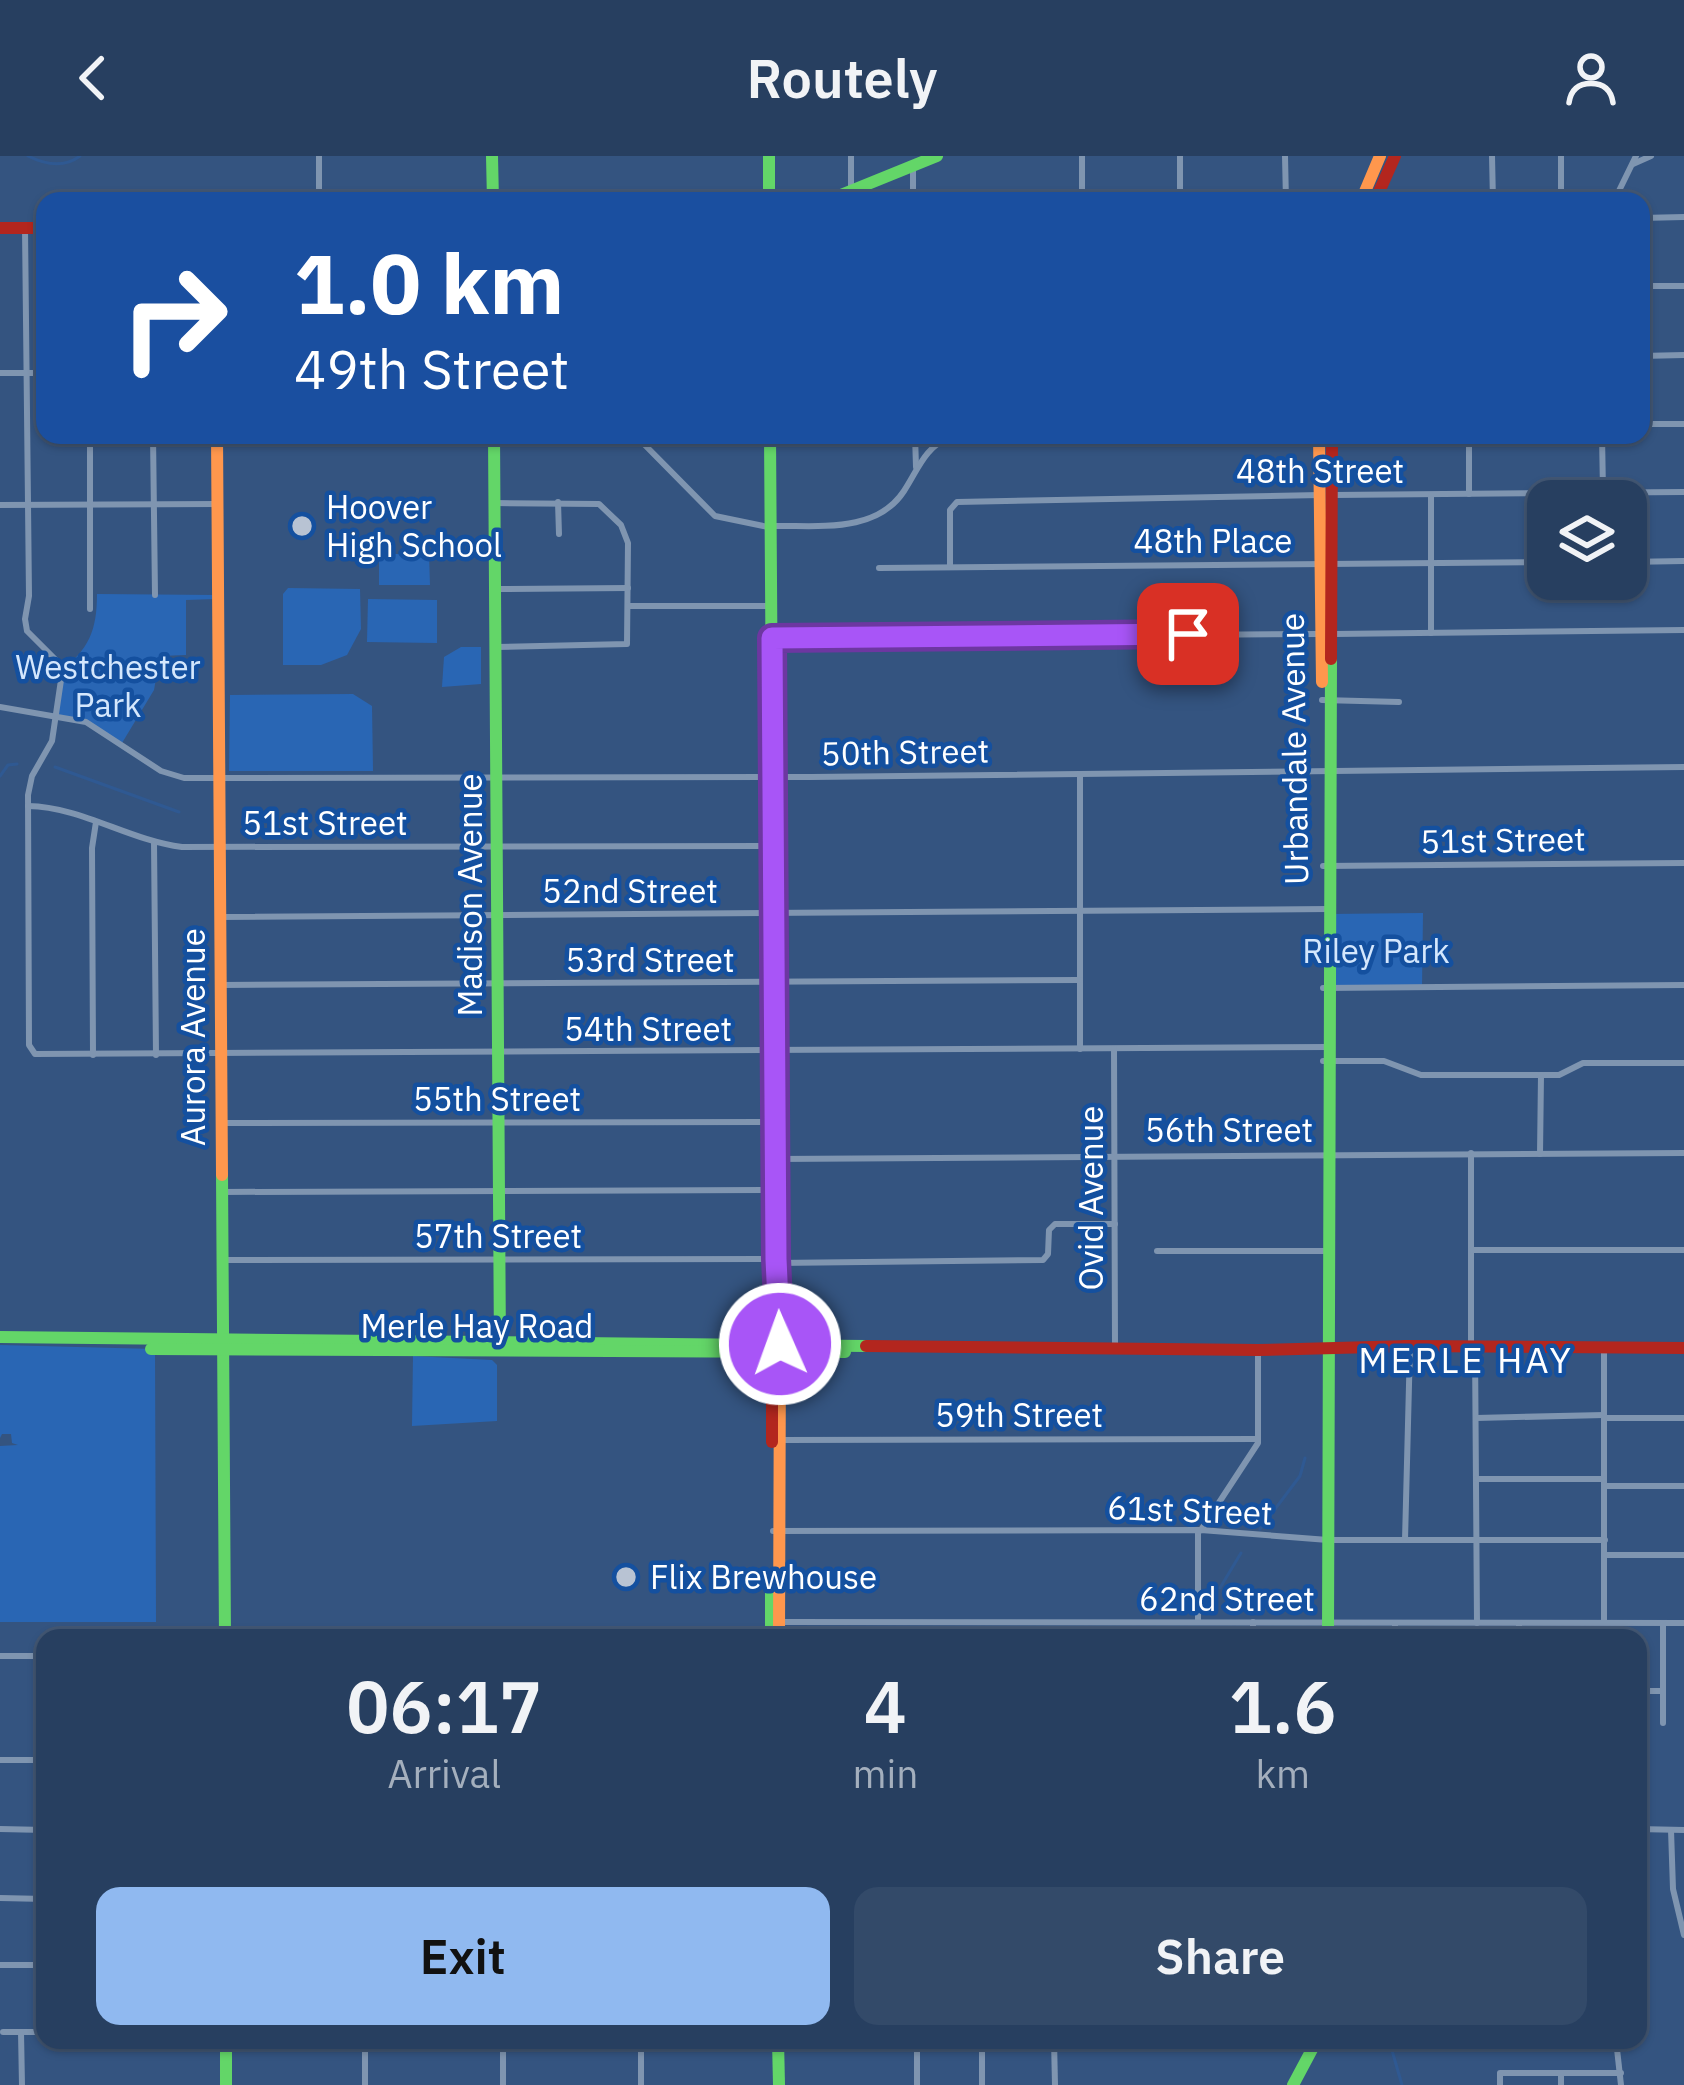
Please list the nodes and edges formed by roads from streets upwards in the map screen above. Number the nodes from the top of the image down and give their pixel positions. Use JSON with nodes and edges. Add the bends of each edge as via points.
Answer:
{"nodes":[{"id":1,"x":319,"y":156,"type":"edge"},
{"id":2,"x":492,"y":156,"type":"edge"},
{"id":3,"x":769,"y":156,"type":"edge"},
{"id":4,"x":851,"y":156,"type":"edge"},
{"id":5,"x":937,"y":156,"type":"edge"},
{"id":6,"x":1082,"y":156,"type":"edge"},
{"id":7,"x":1180,"y":156,"type":"edge"},
{"id":8,"x":1286,"y":156,"type":"edge"},
{"id":9,"x":1380,"y":156,"type":"edge"},
{"id":10,"x":1395,"y":156,"type":"edge"},
{"id":11,"x":1492,"y":156,"type":"edge"},
{"id":12,"x":1561,"y":156,"type":"edge"},
{"id":13,"x":1651,"y":156,"type":"edge"},
{"id":14,"x":1634,"y":160,"type":"edge"},
{"id":15,"x":913,"y":166,"type":"junction"},
{"id":16,"x":851,"y":191,"type":"joint"},
{"id":17,"x":319,"y":192,"type":"edge"},
{"id":18,"x":493,"y":192,"type":"edge"},
{"id":19,"x":769,"y":192,"type":"edge"},
{"id":20,"x":913,"y":192,"type":"edge"},
{"id":21,"x":1082,"y":192,"type":"edge"},
{"id":22,"x":1180,"y":192,"type":"edge"},
{"id":23,"x":1286,"y":192,"type":"edge"},
{"id":24,"x":1365,"y":192,"type":"edge"},
{"id":25,"x":1379,"y":192,"type":"edge"},
{"id":26,"x":1493,"y":192,"type":"edge"},
{"id":27,"x":1561,"y":192,"type":"edge"},
{"id":28,"x":1618,"y":192,"type":"edge"},
{"id":29,"x":1650,"y":218,"type":"edge"},
{"id":30,"x":1684,"y":218,"type":"edge"},
{"id":31,"x":0,"y":228,"type":"edge"},
{"id":32,"x":25,"y":228,"type":"junction"},
{"id":33,"x":36,"y":228,"type":"edge"},
{"id":34,"x":1650,"y":286,"type":"edge"},
{"id":35,"x":1684,"y":286,"type":"edge"},
{"id":36,"x":1684,"y":355,"type":"edge"},
{"id":37,"x":1650,"y":356,"type":"edge"},
{"id":38,"x":28,"y":373,"type":"junction"},
{"id":39,"x":36,"y":373,"type":"edge"},
{"id":40,"x":0,"y":374,"type":"edge"},
{"id":41,"x":1650,"y":424,"type":"edge"},
{"id":42,"x":1684,"y":424,"type":"edge"},
{"id":43,"x":90,"y":444,"type":"edge"},
{"id":44,"x":153,"y":444,"type":"edge"},
{"id":45,"x":217,"y":444,"type":"edge"},
{"id":46,"x":494,"y":444,"type":"edge"},
{"id":47,"x":644,"y":444,"type":"edge"},
{"id":48,"x":770,"y":444,"type":"edge"},
{"id":49,"x":915,"y":444,"type":"edge"},
{"id":50,"x":922,"y":444,"type":"edge"},
{"id":51,"x":938,"y":444,"type":"edge"},
{"id":52,"x":1320,"y":444,"type":"edge"},
{"id":53,"x":1331,"y":444,"type":"edge"},
{"id":54,"x":1469,"y":444,"type":"edge"},
{"id":55,"x":1602,"y":444,"type":"edge"},
{"id":56,"x":930,"y":449,"type":"junction"},
{"id":57,"x":916,"y":467,"type":"junction"},
{"id":58,"x":1603,"y":480,"type":"edge"},
{"id":59,"x":1647,"y":492,"type":"edge"},
{"id":60,"x":1684,"y":492,"type":"edge"},
{"id":61,"x":1469,"y":494,"type":"junction"},
{"id":62,"x":1527,"y":494,"type":"edge"},
{"id":63,"x":1325,"y":495,"type":"junction"},
{"id":64,"x":1431,"y":495,"type":"junction"},
{"id":65,"x":558,"y":502,"type":"junction"},
{"id":66,"x":494,"y":503,"type":"junction"},
{"id":67,"x":91,"y":504,"type":"junction"},
{"id":68,"x":154,"y":504,"type":"junction"},
{"id":69,"x":218,"y":504,"type":"junction"},
{"id":70,"x":0,"y":505,"type":"edge"},
{"id":71,"x":28,"y":505,"type":"junction"},
{"id":72,"x":771,"y":526,"type":"junction"},
{"id":73,"x":559,"y":534,"type":"dead end"},
{"id":74,"x":1684,"y":561,"type":"edge"},
{"id":75,"x":1527,"y":562,"type":"edge"},
{"id":76,"x":1647,"y":562,"type":"edge"},
{"id":77,"x":1431,"y":563,"type":"junction"},
{"id":78,"x":1325,"y":565,"type":"junction"},
{"id":79,"x":950,"y":567,"type":"junction"},
{"id":80,"x":879,"y":568,"type":"dead end"},
{"id":81,"x":628,"y":588,"type":"junction"},
{"id":82,"x":495,"y":589,"type":"junction"},
{"id":83,"x":155,"y":595,"type":"dead end"},
{"id":84,"x":628,"y":606,"type":"junction"},
{"id":85,"x":772,"y":606,"type":"junction"},
{"id":86,"x":89,"y":609,"type":"dead end"},
{"id":87,"x":1684,"y":630,"type":"edge"},
{"id":88,"x":1431,"y":632,"type":"junction"},
{"id":89,"x":1324,"y":634,"type":"junction"},
{"id":90,"x":772,"y":638,"type":"junction"},
{"id":91,"x":495,"y":647,"type":"junction"},
{"id":92,"x":1326,"y":700,"type":"junction"},
{"id":93,"x":1399,"y":702,"type":"dead end"},
{"id":94,"x":0,"y":707,"type":"edge"},
{"id":95,"x":56,"y":716,"type":"junction"},
{"id":96,"x":1684,"y":767,"type":"edge"},
{"id":97,"x":1326,"y":772,"type":"junction"},
{"id":98,"x":1080,"y":774,"type":"junction"},
{"id":99,"x":773,"y":777,"type":"junction"},
{"id":100,"x":496,"y":778,"type":"junction"},
{"id":101,"x":218,"y":779,"type":"junction"},
{"id":102,"x":28,"y":806,"type":"junction"},
{"id":103,"x":96,"y":822,"type":"junction"},
{"id":104,"x":154,"y":842,"type":"junction"},
{"id":105,"x":773,"y":846,"type":"junction"},
{"id":106,"x":496,"y":847,"type":"junction"},
{"id":107,"x":219,"y":848,"type":"junction"},
{"id":108,"x":1684,"y":863,"type":"edge"},
{"id":109,"x":1326,"y":866,"type":"junction"},
{"id":110,"x":1326,"y":909,"type":"junction"},
{"id":111,"x":1080,"y":911,"type":"junction"},
{"id":112,"x":774,"y":915,"type":"junction"},
{"id":113,"x":497,"y":916,"type":"junction"},
{"id":114,"x":219,"y":917,"type":"junction"},
{"id":115,"x":1080,"y":980,"type":"junction"},
{"id":116,"x":774,"y":984,"type":"junction"},
{"id":117,"x":497,"y":985,"type":"junction"},
{"id":118,"x":1684,"y":985,"type":"edge"},
{"id":119,"x":220,"y":986,"type":"junction"},
{"id":120,"x":1326,"y":988,"type":"junction"},
{"id":121,"x":1080,"y":1049,"type":"junction"},
{"id":122,"x":1114,"y":1049,"type":"junction"},
{"id":123,"x":774,"y":1052,"type":"junction"},
{"id":124,"x":220,"y":1054,"type":"junction"},
{"id":125,"x":497,"y":1054,"type":"junction"},
{"id":126,"x":1327,"y":1054,"type":"junction"},
{"id":127,"x":93,"y":1055,"type":"junction"},
{"id":128,"x":156,"y":1055,"type":"junction"},
{"id":129,"x":1684,"y":1063,"type":"edge"},
{"id":130,"x":1541,"y":1075,"type":"junction"},
{"id":131,"x":775,"y":1122,"type":"junction"},
{"id":132,"x":498,"y":1123,"type":"junction"},
{"id":133,"x":220,"y":1124,"type":"junction"},
{"id":134,"x":1471,"y":1153,"type":"junction"},
{"id":135,"x":1327,"y":1154,"type":"junction"},
{"id":136,"x":1540,"y":1154,"type":"junction"},
{"id":137,"x":1684,"y":1154,"type":"edge"},
{"id":138,"x":1114,"y":1155,"type":"junction"},
{"id":139,"x":775,"y":1159,"type":"junction"},
{"id":140,"x":776,"y":1190,"type":"junction"},
{"id":141,"x":498,"y":1191,"type":"junction"},
{"id":142,"x":220,"y":1192,"type":"junction"},
{"id":143,"x":1115,"y":1223,"type":"junction"},
{"id":144,"x":1471,"y":1250,"type":"junction"},
{"id":145,"x":1684,"y":1250,"type":"edge"},
{"id":146,"x":1157,"y":1251,"type":"dead end"},
{"id":147,"x":1327,"y":1251,"type":"junction"},
{"id":148,"x":221,"y":1260,"type":"junction"},
{"id":149,"x":499,"y":1260,"type":"junction"},
{"id":150,"x":776,"y":1261,"type":"junction"},
{"id":151,"x":0,"y":1341,"type":"edge"},
{"id":152,"x":222,"y":1346,"type":"junction"},
{"id":153,"x":1328,"y":1346,"type":"junction"},
{"id":154,"x":1410,"y":1346,"type":"junction"},
{"id":155,"x":1115,"y":1347,"type":"junction"},
{"id":156,"x":1258,"y":1347,"type":"junction"},
{"id":157,"x":1473,"y":1347,"type":"junction"},
{"id":158,"x":1604,"y":1347,"type":"junction"},
{"id":159,"x":776,"y":1348,"type":"junction"},
{"id":160,"x":1684,"y":1348,"type":"edge"},
{"id":161,"x":500,"y":1349,"type":"junction"},
{"id":162,"x":1604,"y":1416,"type":"junction"},
{"id":163,"x":1476,"y":1418,"type":"junction"},
{"id":164,"x":1684,"y":1418,"type":"edge"},
{"id":165,"x":1258,"y":1439,"type":"junction"},
{"id":166,"x":775,"y":1440,"type":"junction"},
{"id":167,"x":1476,"y":1479,"type":"junction"},
{"id":168,"x":1604,"y":1482,"type":"junction"},
{"id":169,"x":1684,"y":1486,"type":"edge"},
{"id":170,"x":1199,"y":1530,"type":"junction"},
{"id":171,"x":777,"y":1531,"type":"junction"},
{"id":172,"x":1328,"y":1540,"type":"junction"},
{"id":173,"x":1405,"y":1540,"type":"junction"},
{"id":174,"x":1476,"y":1540,"type":"junction"},
{"id":175,"x":1605,"y":1540,"type":"junction"},
{"id":176,"x":1605,"y":1555,"type":"junction"},
{"id":177,"x":1684,"y":1555,"type":"edge"},
{"id":178,"x":775,"y":1622,"type":"junction"},
{"id":179,"x":1198,"y":1622,"type":"junction"},
{"id":180,"x":1252,"y":1622,"type":"junction"},
{"id":181,"x":1604,"y":1622,"type":"junction"},
{"id":182,"x":1684,"y":1622,"type":"edge"},
{"id":183,"x":1395,"y":1623,"type":"junction"},
{"id":184,"x":1477,"y":1623,"type":"junction"},
{"id":185,"x":1519,"y":1623,"type":"junction"},
{"id":186,"x":1663,"y":1623,"type":"junction"},
{"id":187,"x":225,"y":1629,"type":"edge"},
{"id":188,"x":775,"y":1629,"type":"edge"},
{"id":189,"x":1252,"y":1629,"type":"edge"},
{"id":190,"x":1318,"y":1629,"type":"edge"},
{"id":191,"x":1328,"y":1629,"type":"edge"},
{"id":192,"x":1338,"y":1629,"type":"edge"},
{"id":193,"x":1395,"y":1629,"type":"edge"},
{"id":194,"x":1519,"y":1629,"type":"edge"},
{"id":195,"x":0,"y":1656,"type":"edge"},
{"id":196,"x":36,"y":1656,"type":"edge"},
{"id":197,"x":1663,"y":1690,"type":"junction"},
{"id":198,"x":1647,"y":1691,"type":"edge"},
{"id":199,"x":1663,"y":1723,"type":"dead end"},
{"id":200,"x":0,"y":1760,"type":"edge"},
{"id":201,"x":36,"y":1760,"type":"edge"},
{"id":202,"x":0,"y":1829,"type":"edge"},
{"id":203,"x":1647,"y":1829,"type":"edge"},
{"id":204,"x":1671,"y":1829,"type":"junction"},
{"id":205,"x":1684,"y":1829,"type":"edge"},
{"id":206,"x":36,"y":1830,"type":"edge"},
{"id":207,"x":0,"y":1898,"type":"edge"},
{"id":208,"x":36,"y":1898,"type":"edge"},
{"id":209,"x":1684,"y":1935,"type":"edge"},
{"id":210,"x":0,"y":1965,"type":"edge"},
{"id":211,"x":36,"y":1965,"type":"edge"},
{"id":212,"x":4,"y":2032,"type":"dead end"},
{"id":213,"x":22,"y":2032,"type":"junction"},
{"id":214,"x":36,"y":2032,"type":"edge"},
{"id":215,"x":226,"y":2049,"type":"edge"},
{"id":216,"x":364,"y":2049,"type":"edge"},
{"id":217,"x":503,"y":2049,"type":"edge"},
{"id":218,"x":641,"y":2049,"type":"edge"},
{"id":219,"x":778,"y":2049,"type":"edge"},
{"id":220,"x":917,"y":2049,"type":"edge"},
{"id":221,"x":982,"y":2049,"type":"edge"},
{"id":222,"x":1054,"y":2049,"type":"edge"},
{"id":223,"x":1311,"y":2049,"type":"edge"},
{"id":224,"x":1617,"y":2049,"type":"edge"},
{"id":225,"x":1561,"y":2073,"type":"junction"},
{"id":226,"x":1621,"y":2073,"type":"junction"},
{"id":227,"x":22,"y":2085,"type":"edge"},
{"id":228,"x":226,"y":2085,"type":"edge"},
{"id":229,"x":365,"y":2085,"type":"edge"},
{"id":230,"x":503,"y":2085,"type":"edge"},
{"id":231,"x":641,"y":2085,"type":"edge"},
{"id":232,"x":778,"y":2085,"type":"edge"},
{"id":233,"x":917,"y":2085,"type":"edge"},
{"id":234,"x":982,"y":2085,"type":"edge"},
{"id":235,"x":1054,"y":2085,"type":"edge"},
{"id":236,"x":1293,"y":2085,"type":"edge"},
{"id":237,"x":1500,"y":2085,"type":"edge"},
{"id":238,"x":1561,"y":2085,"type":"edge"},
{"id":239,"x":1621,"y":2085,"type":"edge"}],
"edges":[{"from":1,"to":17,"type":"street"},
{"from":2,"to":18,"type":"street"},
{"from":3,"to":19,"type":"street"},
{"from":4,"to":16,"type":"street"},
{"from":5,"to":15,"type":"street"},
{"from":6,"to":21,"type":"street"},
{"from":7,"to":22,"type":"street"},
{"from":8,"to":23,"type":"street"},
{"from":9,"to":24,"type":"street"},
{"from":10,"to":25,"type":"street"},
{"from":11,"to":26,"type":"street"},
{"from":12,"to":27,"type":"street"},
{"from":13,"to":14,"type":"street"},
{"from":14,"to":28,"type":"street"},
{"from":15,"to":16,"type":"street"},
{"from":15,"to":20,"type":"street"},
{"from":29,"to":30,"type":"street"},
{"from":31,"to":32,"type":"street"},
{"from":32,"to":33,"type":"street"},
{"from":32,"to":38,"type":"street"},
{"from":34,"to":35,"type":"street"},
{"from":36,"to":37,"type":"street"},
{"from":38,"to":39,"type":"street"},
{"from":38,"to":40,"type":"street"},
{"from":38,"to":71,"type":"street"},
{"from":41,"to":42,"type":"street"},
{"from":43,"to":67,"type":"street"},
{"from":44,"to":68,"type":"street"},
{"from":45,"to":69,"type":"street","name":"Aurora Avenue"},
{"from":46,"to":66,"type":"street","name":"Madison Avenue"},
{"from":47,"to":72,"type":"street","via":[[716,516]]},
{"from":48,"to":72,"type":"street"},
{"from":49,"to":57,"type":"street"},
{"from":50,"to":56,"type":"street"},
{"from":51,"to":56,"type":"street"},
{"from":52,"to":63,"type":"street","name":"Urbandale Avenue"},
{"from":53,"to":63,"type":"street","name":"Urbandale Avenue"},
{"from":54,"to":61,"type":"street"},
{"from":55,"to":58,"type":"street"},
{"from":56,"to":57,"type":"street"},
{"from":57,"to":72,"type":"street","via":[[889,507],[861,522]]},
{"from":59,"to":60,"type":"street","name":"48th Street"},
{"from":61,"to":62,"type":"street","name":"48th Street"},
{"from":61,"to":64,"type":"street","name":"48th Street"},
{"from":63,"to":64,"type":"street","name":"48th Street"},
{"from":63,"to":78,"type":"street","name":"Urbandale Avenue"},
{"from":63,"to":79,"type":"street","name":"48th Street","via":[[957,502],[950,510]]},
{"from":64,"to":77,"type":"street"},
{"from":65,"to":66,"type":"street"},
{"from":65,"to":73,"type":"street"},
{"from":65,"to":81,"type":"street","via":[[599,503],[621,524]]},
{"from":66,"to":82,"type":"street","name":"Madison Avenue"},
{"from":67,"to":68,"type":"street"},
{"from":67,"to":71,"type":"street"},
{"from":67,"to":86,"type":"street"},
{"from":68,"to":69,"type":"street"},
{"from":68,"to":83,"type":"street"},
{"from":69,"to":101,"type":"street","name":"Aurora Avenue"},
{"from":70,"to":71,"type":"street"},
{"from":71,"to":95,"type":"street","via":[[25,625],[58,665]]},
{"from":72,"to":85,"type":"street"},
{"from":74,"to":76,"type":"street"},
{"from":75,"to":77,"type":"street","name":"48th Place"},
{"from":77,"to":78,"type":"street","name":"48th Place"},
{"from":77,"to":88,"type":"street"},
{"from":78,"to":79,"type":"street","name":"48th Place"},
{"from":78,"to":89,"type":"street","name":"Urbandale Avenue"},
{"from":79,"to":80,"type":"street","name":"48th Place"},
{"from":81,"to":82,"type":"street"},
{"from":81,"to":84,"type":"street"},
{"from":82,"to":91,"type":"street","name":"Madison Avenue"},
{"from":84,"to":85,"type":"street"},
{"from":84,"to":91,"type":"street","via":[[623,646]]},
{"from":85,"to":90,"type":"street"},
{"from":87,"to":88,"type":"street"},
{"from":88,"to":89,"type":"street"},
{"from":89,"to":90,"type":"street"},
{"from":89,"to":92,"type":"street","name":"Urbandale Avenue"},
{"from":90,"to":99,"type":"street"},
{"from":91,"to":100,"type":"street","name":"Madison Avenue"},
{"from":92,"to":93,"type":"street"},
{"from":92,"to":97,"type":"street","name":"Urbandale Avenue"},
{"from":94,"to":95,"type":"street","name":"50th Street"},
{"from":95,"to":101,"type":"street","name":"50th Street","via":[[98,728],[169,775]]},
{"from":95,"to":102,"type":"street"},
{"from":96,"to":97,"type":"street","name":"50th Street"},
{"from":97,"to":98,"type":"street","name":"50th Street"},
{"from":97,"to":109,"type":"street","name":"Urbandale Avenue"},
{"from":98,"to":99,"type":"street","name":"50th Street"},
{"from":98,"to":111,"type":"street"},
{"from":99,"to":100,"type":"street","name":"50th Street"},
{"from":99,"to":105,"type":"street"},
{"from":100,"to":101,"type":"street","name":"50th Street"},
{"from":100,"to":106,"type":"street","name":"Madison Avenue"},
{"from":101,"to":107,"type":"street","name":"Aurora Avenue"},
{"from":102,"to":103,"type":"street","name":"51st Street"},
{"from":102,"to":127,"type":"street","name":"54th Street","via":[[29,1045],[38,1055]]},
{"from":103,"to":104,"type":"street","name":"51st Street"},
{"from":103,"to":127,"type":"street"},
{"from":104,"to":107,"type":"street","name":"51st Street"},
{"from":104,"to":128,"type":"street"},
{"from":105,"to":106,"type":"street","name":"51st Street"},
{"from":105,"to":112,"type":"street"},
{"from":106,"to":107,"type":"street","name":"51st Street"},
{"from":106,"to":113,"type":"street","name":"Madison Avenue"},
{"from":107,"to":114,"type":"street","name":"Aurora Avenue"},
{"from":108,"to":109,"type":"street","name":"51st Street"},
{"from":109,"to":110,"type":"street","name":"Urbandale Avenue"},
{"from":110,"to":111,"type":"street","name":"52nd Street"},
{"from":110,"to":120,"type":"street","name":"Urbandale Avenue"},
{"from":111,"to":112,"type":"street","name":"52nd Street"},
{"from":111,"to":115,"type":"street"},
{"from":112,"to":113,"type":"street","name":"52nd Street"},
{"from":112,"to":116,"type":"street"},
{"from":113,"to":114,"type":"street","name":"52nd Street"},
{"from":113,"to":117,"type":"street","name":"Madison Avenue"},
{"from":114,"to":119,"type":"street","name":"Aurora Avenue"},
{"from":115,"to":116,"type":"street","name":"53rd Street"},
{"from":115,"to":121,"type":"street"},
{"from":116,"to":117,"type":"street","name":"53rd Street"},
{"from":116,"to":123,"type":"street"},
{"from":117,"to":119,"type":"street","name":"53rd Street"},
{"from":117,"to":125,"type":"street","name":"Madison Avenue"},
{"from":118,"to":120,"type":"street"},
{"from":119,"to":124,"type":"street","name":"Aurora Avenue"},
{"from":120,"to":126,"type":"street","name":"Urbandale Avenue"},
{"from":121,"to":122,"type":"street","name":"54th Street"},
{"from":121,"to":123,"type":"street","name":"54th Street"},
{"from":122,"to":126,"type":"street","name":"54th Street"},
{"from":122,"to":138,"type":"street","name":"Ovid Avenue"},
{"from":123,"to":125,"type":"street","name":"54th Street"},
{"from":123,"to":131,"type":"street"},
{"from":124,"to":125,"type":"street","name":"54th Street"},
{"from":124,"to":128,"type":"street","name":"54th Street"},
{"from":124,"to":133,"type":"street","name":"Aurora Avenue"},
{"from":125,"to":132,"type":"street","name":"Madison Avenue"},
{"from":126,"to":130,"type":"street","name":"54th Street","via":[[1421,1075]]},
{"from":126,"to":135,"type":"street","name":"Urbandale Avenue"},
{"from":127,"to":128,"type":"street","name":"54th Street"},
{"from":129,"to":130,"type":"street","name":"54th Street","via":[[1583,1063],[1563,1075]]},
{"from":130,"to":136,"type":"street"},
{"from":131,"to":132,"type":"street","name":"55th Street"},
{"from":131,"to":139,"type":"street"},
{"from":132,"to":133,"type":"street","name":"55th Street"},
{"from":132,"to":141,"type":"street","name":"Madison Avenue"},
{"from":133,"to":142,"type":"street","name":"Aurora Avenue"},
{"from":134,"to":135,"type":"street","name":"56th Street"},
{"from":134,"to":136,"type":"street","name":"56th Street"},
{"from":134,"to":144,"type":"street"},
{"from":135,"to":138,"type":"street","name":"56th Street"},
{"from":135,"to":147,"type":"street","name":"Urbandale Avenue"},
{"from":136,"to":137,"type":"street","name":"56th Street"},
{"from":138,"to":139,"type":"street","name":"56th Street"},
{"from":138,"to":143,"type":"street","name":"Ovid Avenue"},
{"from":139,"to":140,"type":"street"},
{"from":140,"to":141,"type":"street"},
{"from":140,"to":150,"type":"street"},
{"from":141,"to":142,"type":"street"},
{"from":141,"to":149,"type":"street","name":"Madison Avenue"},
{"from":142,"to":148,"type":"street","name":"Aurora Avenue"},
{"from":143,"to":150,"type":"street","name":"57th Street","via":[[1054,1224],[1043,1260]]},
{"from":143,"to":155,"type":"street","name":"Ovid Avenue"},
{"from":144,"to":145,"type":"street"},
{"from":144,"to":157,"type":"street"},
{"from":146,"to":147,"type":"street"},
{"from":147,"to":153,"type":"street","name":"Urbandale Avenue"},
{"from":148,"to":149,"type":"street","name":"57th Street"},
{"from":148,"to":152,"type":"street","name":"Aurora Avenue"},
{"from":149,"to":150,"type":"street","name":"57th Street"},
{"from":149,"to":161,"type":"street","name":"Madison Avenue"},
{"from":150,"to":159,"type":"street"},
{"from":151,"to":152,"type":"street","name":"Merle Hay Road"},
{"from":152,"to":161,"type":"street","name":"Merle Hay Road"},
{"from":152,"to":187,"type":"street","name":"Aurora Avenue"},
{"from":153,"to":154,"type":"street","name":"Merle Hay Road"},
{"from":153,"to":156,"type":"street","name":"Merle Hay Road"},
{"from":153,"to":172,"type":"street","name":"Urbandale Avenue"},
{"from":154,"to":157,"type":"street","name":"Merle Hay Road"},
{"from":154,"to":173,"type":"street"},
{"from":155,"to":156,"type":"street","name":"Merle Hay Road"},
{"from":155,"to":159,"type":"street","name":"Merle Hay Road"},
{"from":156,"to":165,"type":"street"},
{"from":157,"to":158,"type":"street","name":"Merle Hay Road"},
{"from":157,"to":163,"type":"street"},
{"from":158,"to":160,"type":"street","name":"Merle Hay Road"},
{"from":158,"to":162,"type":"street"},
{"from":159,"to":161,"type":"street","name":"Merle Hay Road"},
{"from":159,"to":166,"type":"street"},
{"from":162,"to":163,"type":"street"},
{"from":162,"to":164,"type":"street"},
{"from":162,"to":168,"type":"street"},
{"from":163,"to":167,"type":"street"},
{"from":165,"to":166,"type":"street","name":"59th Street"},
{"from":165,"to":170,"type":"street"},
{"from":166,"to":171,"type":"street"},
{"from":167,"to":168,"type":"street"},
{"from":167,"to":174,"type":"street"},
{"from":168,"to":169,"type":"street"},
{"from":168,"to":175,"type":"street"},
{"from":170,"to":171,"type":"street","name":"61st Street"},
{"from":170,"to":172,"type":"street","name":"61st Street"},
{"from":170,"to":179,"type":"street"},
{"from":171,"to":178,"type":"street"},
{"from":172,"to":173,"type":"street","name":"61st Street"},
{"from":172,"to":191,"type":"street","name":"Urbandale Avenue"},
{"from":173,"to":174,"type":"street","name":"61st Street"},
{"from":174,"to":175,"type":"street","name":"61st Street"},
{"from":174,"to":184,"type":"street"},
{"from":175,"to":176,"type":"street"},
{"from":176,"to":177,"type":"street"},
{"from":176,"to":181,"type":"street"},
{"from":178,"to":179,"type":"street","name":"62nd Street"},
{"from":178,"to":188,"type":"street"},
{"from":179,"to":180,"type":"street","name":"62nd Street"},
{"from":180,"to":189,"type":"street"},
{"from":180,"to":190,"type":"street","name":"62nd Street"},
{"from":181,"to":185,"type":"street","name":"62nd Street"},
{"from":181,"to":186,"type":"street","name":"62nd Street"},
{"from":182,"to":186,"type":"street","name":"62nd Street"},
{"from":183,"to":184,"type":"street","name":"62nd Street"},
{"from":183,"to":192,"type":"street","name":"62nd Street"},
{"from":183,"to":193,"type":"street"},
{"from":184,"to":185,"type":"street","name":"62nd Street"},
{"from":185,"to":194,"type":"street"},
{"from":186,"to":197,"type":"street"},
{"from":195,"to":196,"type":"street"},
{"from":197,"to":198,"type":"street"},
{"from":197,"to":199,"type":"street"},
{"from":200,"to":201,"type":"street"},
{"from":202,"to":206,"type":"street"},
{"from":203,"to":204,"type":"street"},
{"from":204,"to":205,"type":"street"},
{"from":204,"to":209,"type":"street"},
{"from":207,"to":208,"type":"street"},
{"from":210,"to":211,"type":"street"},
{"from":212,"to":213,"type":"street"},
{"from":213,"to":214,"type":"street"},
{"from":213,"to":227,"type":"street"},
{"from":215,"to":228,"type":"street"},
{"from":216,"to":229,"type":"street"},
{"from":217,"to":230,"type":"street"},
{"from":218,"to":231,"type":"street"},
{"from":219,"to":232,"type":"street"},
{"from":220,"to":233,"type":"street"},
{"from":221,"to":234,"type":"street"},
{"from":222,"to":235,"type":"street"},
{"from":223,"to":236,"type":"street"},
{"from":224,"to":226,"type":"street"},
{"from":225,"to":226,"type":"street"},
{"from":225,"to":237,"type":"street","via":[[1500,2073]]},
{"from":225,"to":238,"type":"street"},
{"from":226,"to":239,"type":"street"}]}
